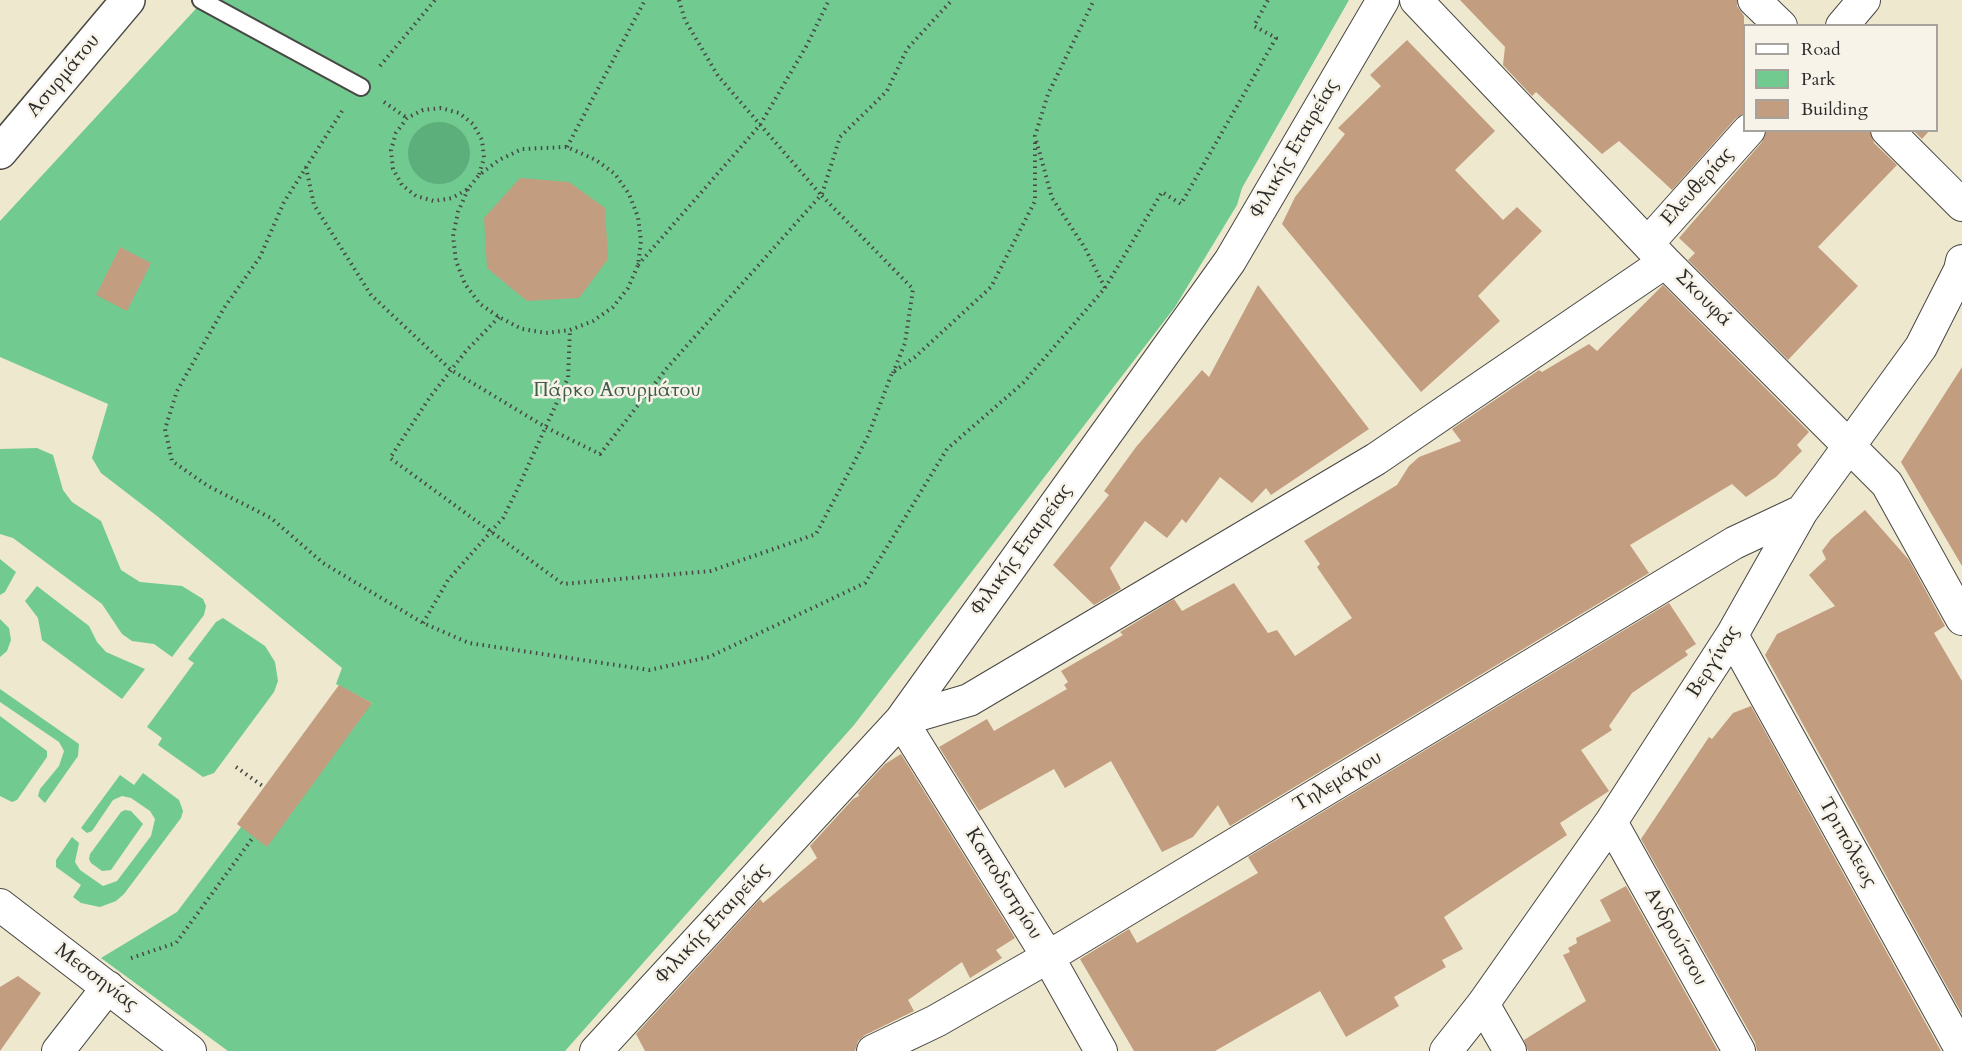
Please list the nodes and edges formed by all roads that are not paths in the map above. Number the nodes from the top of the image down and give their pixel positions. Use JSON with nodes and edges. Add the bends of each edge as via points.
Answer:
{"nodes":[{"id":1,"x":129,"y":0,"type":"edge"},
{"id":2,"x":201,"y":0,"type":"edge"},
{"id":3,"x":1383,"y":0,"type":"edge"},
{"id":4,"x":1416,"y":0,"type":"edge"},
{"id":5,"x":1754,"y":0,"type":"edge"},
{"id":6,"x":1864,"y":0,"type":"edge"},
{"id":7,"x":1779,"y":24,"type":"edge"},
{"id":8,"x":1844,"y":24,"type":"edge"},
{"id":9,"x":361,"y":87,"type":"road end"},
{"id":10,"x":1747,"y":132,"type":"edge"},
{"id":11,"x":1889,"y":132,"type":"edge"},
{"id":12,"x":0,"y":152,"type":"edge"},
{"id":13,"x":1962,"y":205,"type":"edge"},
{"id":14,"x":1657,"y":252,"type":"junction"},
{"id":15,"x":1961,"y":267,"type":"edge"},
{"id":16,"x":1851,"y":446,"type":"junction"},
{"id":17,"x":1802,"y":511,"type":"junction"},
{"id":18,"x":1962,"y":619,"type":"edge"},
{"id":19,"x":1732,"y":635,"type":"junction"},
{"id":20,"x":901,"y":720,"type":"junction"},
{"id":21,"x":1611,"y":822,"type":"junction"},
{"id":22,"x":0,"y":905,"type":"edge"},
{"id":23,"x":1048,"y":957,"type":"junction"},
{"id":24,"x":108,"y":987,"type":"junction"},
{"id":25,"x":1483,"y":1004,"type":"junction"},
{"id":26,"x":58,"y":1051,"type":"edge"},
{"id":27,"x":190,"y":1051,"type":"edge"},
{"id":28,"x":596,"y":1051,"type":"edge"},
{"id":29,"x":873,"y":1051,"type":"edge"},
{"id":30,"x":1101,"y":1051,"type":"edge"},
{"id":31,"x":1444,"y":1051,"type":"edge"},
{"id":32,"x":1510,"y":1051,"type":"edge"},
{"id":33,"x":1740,"y":1051,"type":"edge"},
{"id":34,"x":1962,"y":1051,"type":"edge"}],
"edges":[{"from":1,"to":12,"type":"street","name":"Ασυρμάτου"},
{"from":2,"to":9,"type":"lane"},
{"from":3,"to":20,"type":"street","name":"Φιλικής Εταιρείας","via":[[1230,261]]},
{"from":4,"to":14,"type":"street","name":"Σκουφά"},
{"from":5,"to":7,"type":"street"},
{"from":6,"to":8,"type":"street"},
{"from":10,"to":14,"type":"street","name":"Ελευθερίας"},
{"from":11,"to":13,"type":"street"},
{"from":14,"to":16,"type":"street","name":"Σκουφά"},
{"from":14,"to":20,"type":"street","name":"Ελευθερίας","via":[[1365,465],[969,700]]},
{"from":15,"to":16,"type":"street","name":"Βεργίνας","via":[[1920,347]]},
{"from":16,"to":17,"type":"street","name":"Βεργίνας"},
{"from":16,"to":18,"type":"street","name":"Σκουφά","via":[[1887,484]]},
{"from":17,"to":19,"type":"street","name":"Βεργίνας"},
{"from":17,"to":23,"type":"street","name":"Τηλεμάχου","via":[[1734,543]]},
{"from":19,"to":21,"type":"street","name":"Βεργίνας"},
{"from":19,"to":34,"type":"street","name":"Τριπόλεως"},
{"from":20,"to":23,"type":"street","name":"Καποδιστρίου"},
{"from":20,"to":28,"type":"street","name":"Φιλικής Εταιρείας"},
{"from":21,"to":25,"type":"street","name":"Βεργίνας"},
{"from":21,"to":33,"type":"street","name":"Ανδρούτσου"},
{"from":22,"to":24,"type":"street","name":"Μεσσηνίας"},
{"from":23,"to":29,"type":"street","name":"Τηλεμάχου","via":[[936,1021]]},
{"from":23,"to":30,"type":"street","name":"Καποδιστρίου"},
{"from":24,"to":26,"type":"street"},
{"from":24,"to":27,"type":"street","name":"Μεσσηνίας"},
{"from":25,"to":31,"type":"street","name":"Βεργίνας"},
{"from":25,"to":32,"type":"street"}]}
